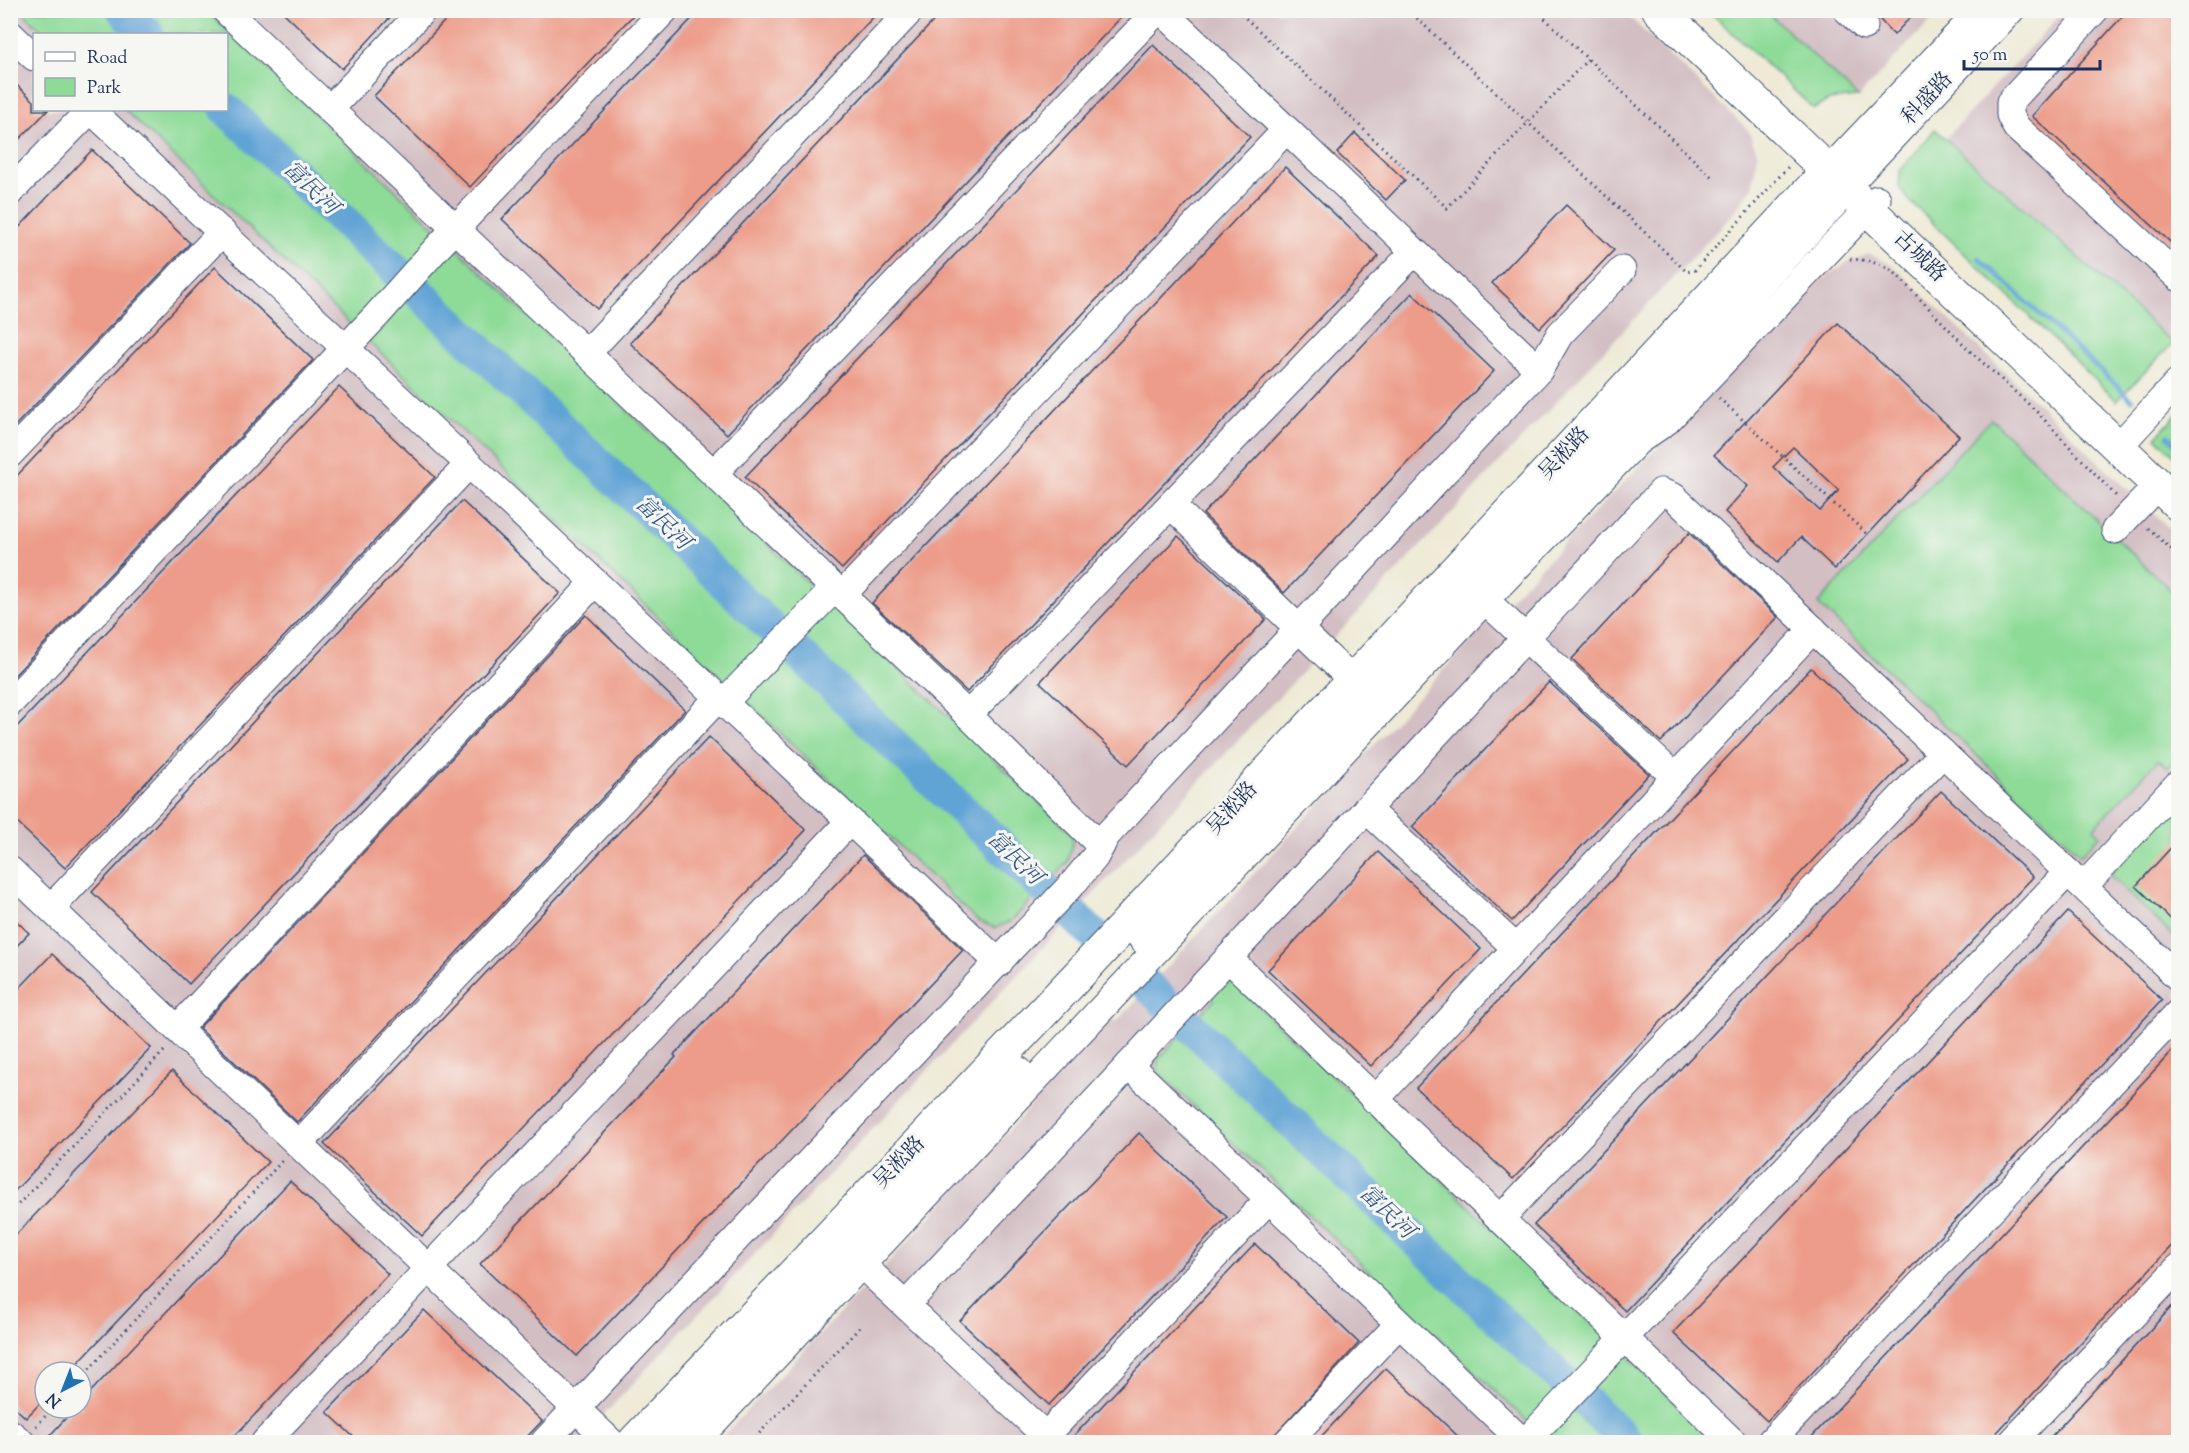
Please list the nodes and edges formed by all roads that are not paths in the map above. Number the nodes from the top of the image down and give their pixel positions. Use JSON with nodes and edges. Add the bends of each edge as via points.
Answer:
{"nodes":[{"id":1,"x":225,"y":10,"type":"edge"},
{"id":2,"x":423,"y":10,"type":"edge"},
{"id":3,"x":665,"y":10,"type":"edge"},
{"id":4,"x":910,"y":10,"type":"edge"},
{"id":5,"x":1160,"y":10,"type":"edge"},
{"id":6,"x":1659,"y":10,"type":"edge"},
{"id":7,"x":1677,"y":10,"type":"edge"},
{"id":8,"x":1981,"y":10,"type":"edge"},
{"id":9,"x":2011,"y":10,"type":"edge"},
{"id":10,"x":2095,"y":10,"type":"edge"},
{"id":11,"x":10,"y":34,"type":"edge"},
{"id":12,"x":33,"y":56,"type":"edge"},
{"id":13,"x":330,"y":109,"type":"junction"},
{"id":14,"x":89,"y":111,"type":"edge"},
{"id":15,"x":91,"y":111,"type":"edge"},
{"id":16,"x":1286,"y":130,"type":"junction"},
{"id":17,"x":1845,"y":180,"type":"junction"},
{"id":18,"x":10,"y":192,"type":"edge"},
{"id":19,"x":456,"y":229,"type":"junction"},
{"id":20,"x":222,"y":232,"type":"junction"},
{"id":21,"x":1414,"y":252,"type":"junction"},
{"id":22,"x":1622,"y":270,"type":"dead end"},
{"id":23,"x":2178,"y":278,"type":"edge"},
{"id":24,"x":346,"y":348,"type":"junction"},
{"id":25,"x":587,"y":353,"type":"junction"},
{"id":26,"x":1539,"y":370,"type":"junction"},
{"id":27,"x":2178,"y":382,"type":"edge"},
{"id":28,"x":2123,"y":442,"type":"junction"},
{"id":29,"x":10,"y":454,"type":"edge"},
{"id":30,"x":469,"y":464,"type":"junction"},
{"id":31,"x":714,"y":474,"type":"junction"},
{"id":32,"x":2172,"y":491,"type":"edge"},
{"id":33,"x":1171,"y":505,"type":"junction"},
{"id":34,"x":2124,"y":522,"type":"road end"},
{"id":35,"x":595,"y":582,"type":"junction"},
{"id":36,"x":1471,"y":587,"type":"junction"},
{"id":37,"x":838,"y":592,"type":"junction"},
{"id":38,"x":1299,"y":628,"type":"junction"},
{"id":39,"x":1812,"y":629,"type":"junction"},
{"id":40,"x":1525,"y":638,"type":"junction"},
{"id":41,"x":1353,"y":681,"type":"junction"},
{"id":42,"x":721,"y":700,"type":"junction"},
{"id":43,"x":10,"y":703,"type":"edge"},
{"id":44,"x":968,"y":715,"type":"junction"},
{"id":45,"x":1943,"y":753,"type":"junction"},
{"id":46,"x":1674,"y":776,"type":"junction"},
{"id":47,"x":2178,"y":784,"type":"edge"},
{"id":48,"x":1366,"y":809,"type":"junction"},
{"id":49,"x":850,"y":821,"type":"junction"},
{"id":50,"x":1101,"y":846,"type":"junction"},
{"id":51,"x":10,"y":870,"type":"edge"},
{"id":52,"x":2076,"y":879,"type":"junction"},
{"id":53,"x":51,"y":908,"type":"junction"},
{"id":54,"x":1515,"y":948,"type":"junction"},
{"id":55,"x":1228,"y":958,"type":"junction"},
{"id":56,"x":999,"y":963,"type":"junction"},
{"id":57,"x":2178,"y":977,"type":"edge"},
{"id":58,"x":2178,"y":1013,"type":"edge"},
{"id":59,"x":179,"y":1031,"type":"junction"},
{"id":60,"x":1129,"y":1065,"type":"junction"},
{"id":61,"x":1375,"y":1100,"type":"junction"},
{"id":62,"x":298,"y":1144,"type":"junction"},
{"id":63,"x":1269,"y":1199,"type":"junction"},
{"id":64,"x":1500,"y":1219,"type":"junction"},
{"id":65,"x":847,"y":1250,"type":"junction"},
{"id":66,"x":429,"y":1268,"type":"junction"},
{"id":67,"x":2178,"y":1268,"type":"edge"},
{"id":68,"x":906,"y":1305,"type":"junction"},
{"id":69,"x":1399,"y":1324,"type":"junction"},
{"id":70,"x":1624,"y":1338,"type":"junction"},
{"id":71,"x":576,"y":1409,"type":"junction"},
{"id":72,"x":10,"y":1432,"type":"edge"},
{"id":73,"x":1530,"y":1437,"type":"edge"},
{"id":74,"x":1043,"y":1439,"type":"edge"},
{"id":75,"x":270,"y":1441,"type":"edge"},
{"id":76,"x":21,"y":1443,"type":"edge"},
{"id":77,"x":544,"y":1443,"type":"edge"},
{"id":78,"x":611,"y":1443,"type":"edge"},
{"id":79,"x":634,"y":1443,"type":"edge"},
{"id":80,"x":667,"y":1443,"type":"edge"},
{"id":81,"x":695,"y":1443,"type":"edge"},
{"id":82,"x":1287,"y":1443,"type":"edge"},
{"id":83,"x":1733,"y":1443,"type":"edge"},
{"id":84,"x":1770,"y":1443,"type":"edge"},
{"id":85,"x":2012,"y":1443,"type":"edge"}],
"edges":[{"from":1,"to":13,"type":"street"},
{"from":2,"to":13,"type":"street"},
{"from":3,"to":19,"type":"street"},
{"from":4,"to":25,"type":"street"},
{"from":5,"to":16,"type":"street"},
{"from":5,"to":31,"type":"street"},
{"from":6,"to":17,"type":"main road","name":"古城路"},
{"from":7,"to":17,"type":"main road","name":"古城路"},
{"from":8,"to":17,"type":"street","name":"科盛路"},
{"from":9,"to":17,"type":"street","name":"科盛路"},
{"from":10,"to":23,"type":"street","via":[[2010,102],[2010,115],[2016,127]]},
{"from":11,"to":12,"type":"street"},
{"from":13,"to":19,"type":"street"},
{"from":14,"to":18,"type":"street"},
{"from":15,"to":20,"type":"street"},
{"from":16,"to":21,"type":"street"},
{"from":16,"to":37,"type":"street"},
{"from":17,"to":28,"type":"main road","name":"古城路"},
{"from":17,"to":36,"type":"main road","name":"吴淞路"},
{"from":17,"to":36,"type":"street","via":[[1828,251],[1667,421],[1638,441]]},
{"from":19,"to":24,"type":"street"},
{"from":19,"to":25,"type":"street"},
{"from":20,"to":24,"type":"street"},
{"from":20,"to":29,"type":"street"},
{"from":21,"to":26,"type":"street"},
{"from":21,"to":33,"type":"street"},
{"from":22,"to":26,"type":"street","via":[[1560,334]]},
{"from":24,"to":30,"type":"street"},
{"from":24,"to":43,"type":"street"},
{"from":25,"to":31,"type":"street"},
{"from":26,"to":38,"type":"street"},
{"from":27,"to":28,"type":"street"},
{"from":28,"to":32,"type":"main road","name":"古城路"},
{"from":30,"to":35,"type":"street"},
{"from":30,"to":53,"type":"street"},
{"from":31,"to":37,"type":"street"},
{"from":32,"to":34,"type":"street"},
{"from":33,"to":38,"type":"street"},
{"from":33,"to":44,"type":"street"},
{"from":35,"to":42,"type":"street"},
{"from":35,"to":59,"type":"street"},
{"from":36,"to":40,"type":"street"},
{"from":36,"to":41,"type":"main road","name":"吴淞路"},
{"from":36,"to":65,"type":"main road","name":"吴淞路"},
{"from":37,"to":42,"type":"street","via":[[811,612]]},
{"from":37,"to":44,"type":"street"},
{"from":38,"to":41,"type":"street"},
{"from":38,"to":50,"type":"street","via":[[1106,836]]},
{"from":39,"to":40,"type":"street","via":[[1674,497],[1661,492]]},
{"from":39,"to":45,"type":"street"},
{"from":39,"to":46,"type":"street"},
{"from":40,"to":46,"type":"street"},
{"from":40,"to":48,"type":"street"},
{"from":41,"to":65,"type":"main road","name":"吴淞路","via":[[1084,969]]},
{"from":42,"to":49,"type":"street"},
{"from":42,"to":62,"type":"street"},
{"from":44,"to":50,"type":"street"},
{"from":45,"to":52,"type":"street"},
{"from":45,"to":64,"type":"street"},
{"from":46,"to":54,"type":"street"},
{"from":47,"to":52,"type":"street"},
{"from":48,"to":54,"type":"street"},
{"from":48,"to":55,"type":"street"},
{"from":49,"to":56,"type":"street"},
{"from":49,"to":66,"type":"street"},
{"from":50,"to":56,"type":"street","via":[[1075,881]]},
{"from":51,"to":53,"type":"street"},
{"from":52,"to":57,"type":"street"},
{"from":52,"to":70,"type":"street"},
{"from":53,"to":59,"type":"street"},
{"from":54,"to":61,"type":"street"},
{"from":55,"to":60,"type":"street"},
{"from":55,"to":61,"type":"street"},
{"from":56,"to":71,"type":"street"},
{"from":58,"to":84,"type":"street"},
{"from":59,"to":62,"type":"street"},
{"from":60,"to":63,"type":"street"},
{"from":60,"to":68,"type":"street"},
{"from":61,"to":64,"type":"street"},
{"from":62,"to":66,"type":"street"},
{"from":63,"to":69,"type":"street"},
{"from":63,"to":74,"type":"street"},
{"from":64,"to":70,"type":"street"},
{"from":65,"to":68,"type":"street"},
{"from":65,"to":79,"type":"main road","name":"吴淞路"},
{"from":65,"to":80,"type":"main road","name":"吴淞路"},
{"from":65,"to":81,"type":"street"},
{"from":66,"to":71,"type":"street"},
{"from":66,"to":75,"type":"street"},
{"from":67,"to":85,"type":"street"},
{"from":68,"to":74,"type":"street"},
{"from":69,"to":73,"type":"street"},
{"from":69,"to":82,"type":"street"},
{"from":70,"to":73,"type":"street"},
{"from":70,"to":83,"type":"street"},
{"from":71,"to":77,"type":"street"},
{"from":71,"to":78,"type":"street"},
{"from":72,"to":76,"type":"street"}]}
